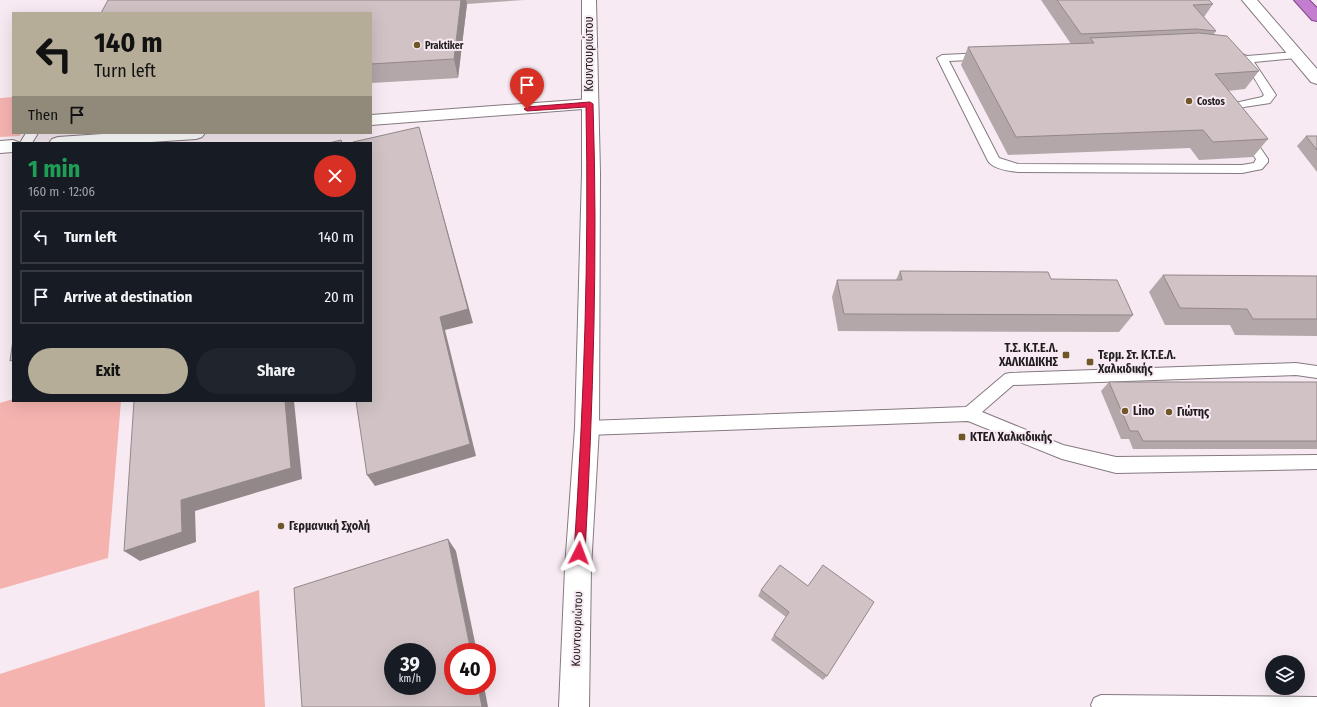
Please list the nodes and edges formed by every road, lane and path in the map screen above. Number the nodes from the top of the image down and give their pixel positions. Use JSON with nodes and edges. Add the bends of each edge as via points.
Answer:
{"nodes":[{"id":1,"x":589,"y":0,"type":"edge"},
{"id":2,"x":1249,"y":0,"type":"edge"},
{"id":3,"x":1302,"y":0,"type":"edge"},
{"id":4,"x":1317,"y":17,"type":"edge"},
{"id":5,"x":1296,"y":55,"type":"junction"},
{"id":6,"x":1246,"y":59,"type":"junction"},
{"id":7,"x":1317,"y":79,"type":"edge"},
{"id":8,"x":590,"y":104,"type":"junction"},
{"id":9,"x":372,"y":120,"type":"edge"},
{"id":10,"x":182,"y":134,"type":"edge"},
{"id":11,"x":72,"y":142,"type":"edge"},
{"id":12,"x":12,"y":146,"type":"edge"},
{"id":13,"x":0,"y":147,"type":"edge"},
{"id":14,"x":1317,"y":372,"type":"edge"},
{"id":15,"x":969,"y":414,"type":"junction"},
{"id":16,"x":587,"y":428,"type":"junction"},
{"id":17,"x":1317,"y":462,"type":"edge"},
{"id":18,"x":1101,"y":704,"type":"dead end"},
{"id":19,"x":574,"y":707,"type":"edge"},
{"id":20,"x":1317,"y":707,"type":"edge"}],
"edges":[{"from":1,"to":8,"type":"street","name":"Κουντουριώτου"},
{"from":2,"to":5,"type":"street"},
{"from":3,"to":4,"type":"highway"},
{"from":5,"to":6,"type":"lane"},
{"from":5,"to":7,"type":"street"},
{"from":6,"to":6,"type":"lane","via":[[1270,95],[1266,100],[1234,106],[1231,114],[1262,159],[1258,166],[1018,168],[994,162],[942,58],[1187,47],[1222,50]]},
{"from":8,"to":9,"type":"street"},
{"from":8,"to":16,"type":"street","name":"Κουντουριώτου"},
{"from":10,"to":11,"type":"street"},
{"from":12,"to":13,"type":"street"},
{"from":14,"to":15,"type":"lane","via":[[1296,369],[1010,379]]},
{"from":15,"to":16,"type":"lane"},
{"from":15,"to":17,"type":"lane","via":[[1062,452],[1116,465]]},
{"from":16,"to":19,"type":"street","name":"Κουντουριώτου","via":[[578,568]]},
{"from":18,"to":20,"type":"lane"}]}
